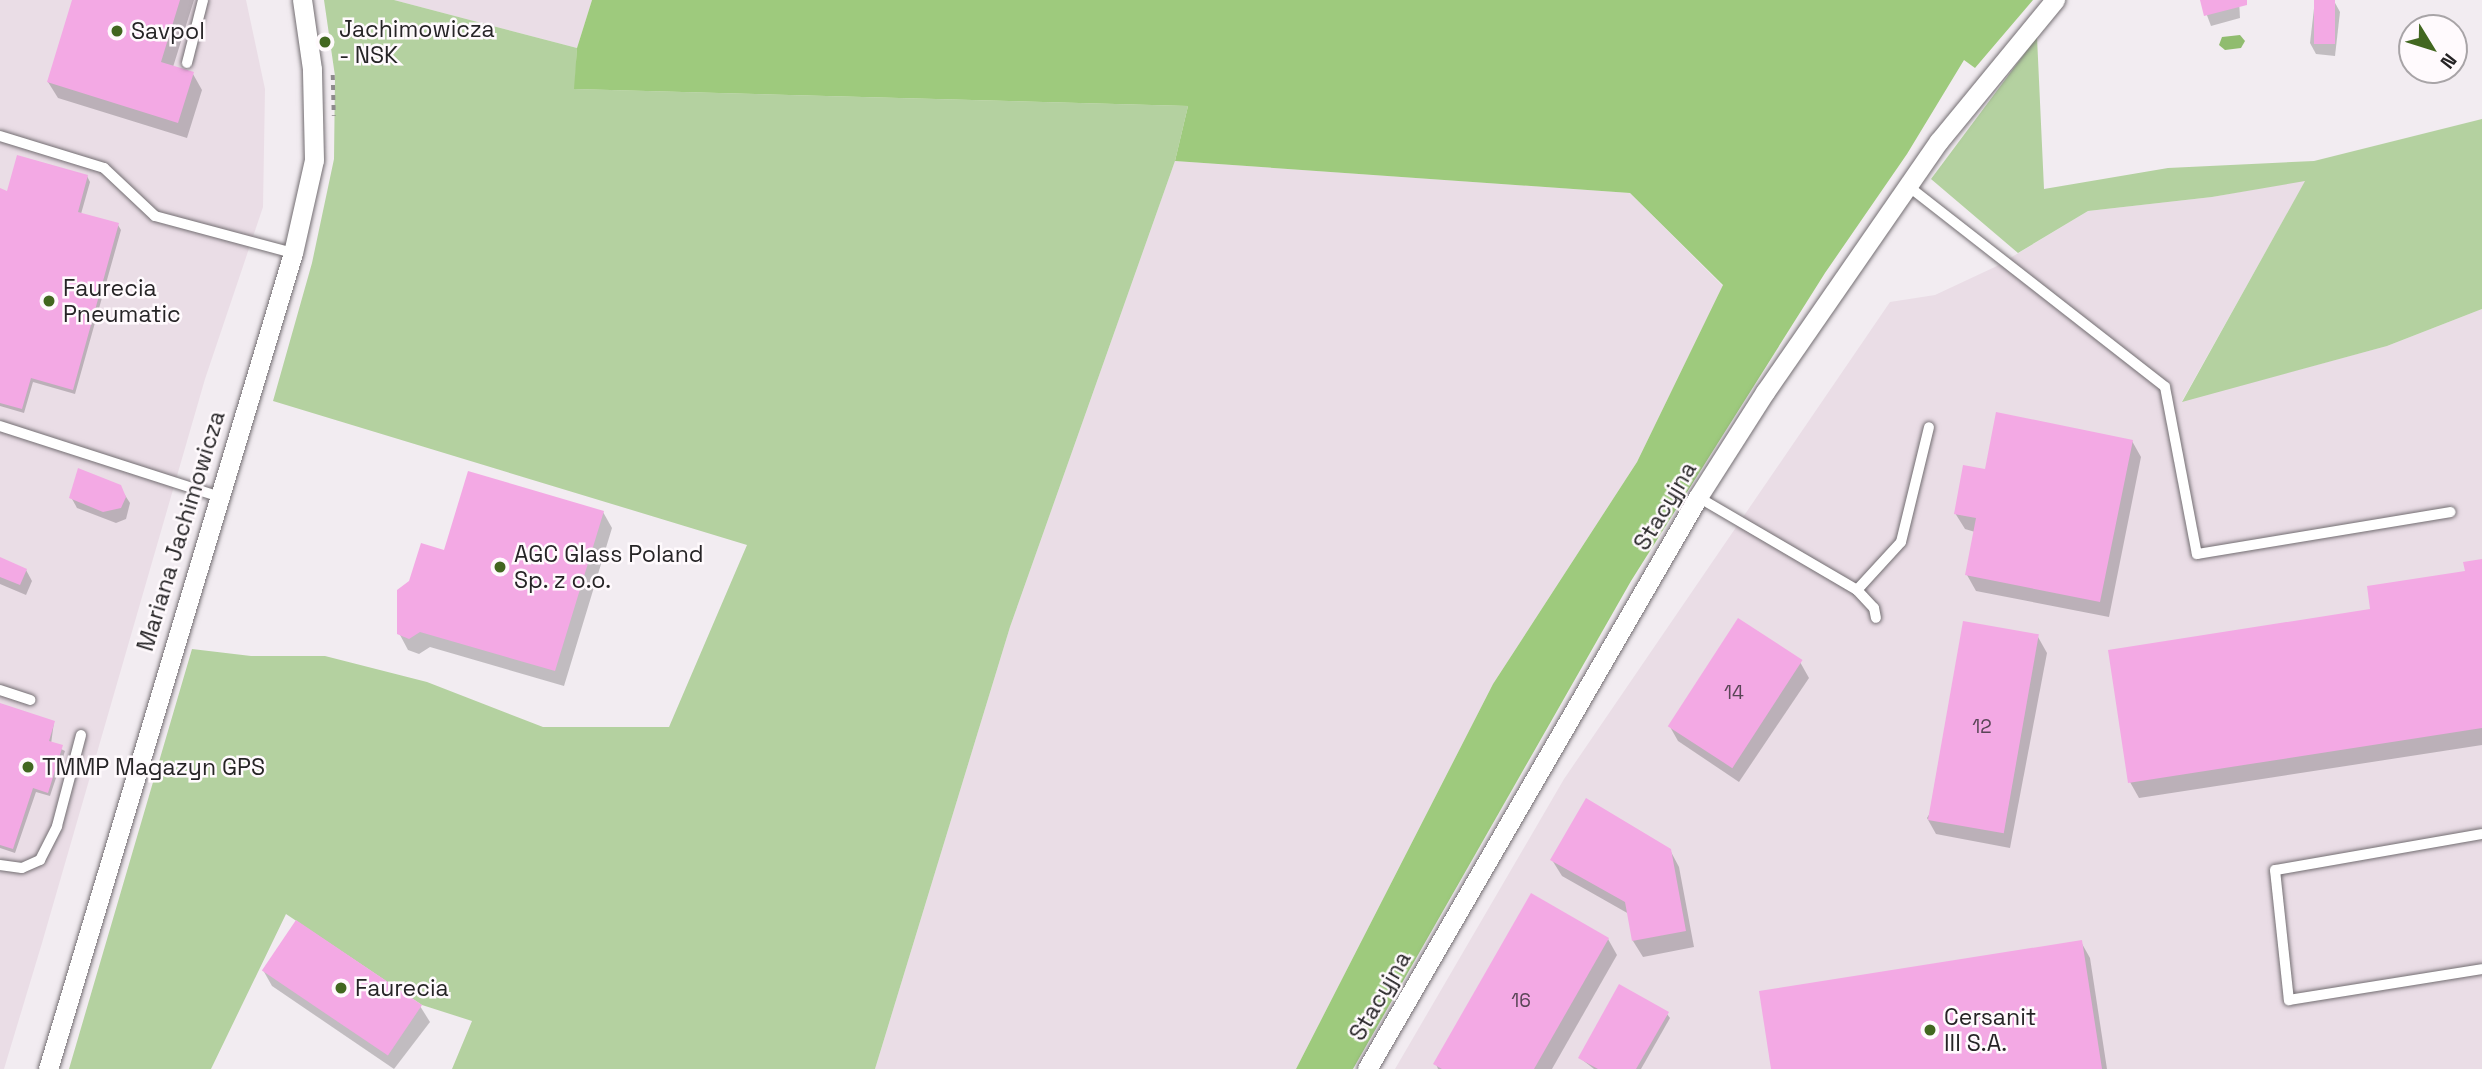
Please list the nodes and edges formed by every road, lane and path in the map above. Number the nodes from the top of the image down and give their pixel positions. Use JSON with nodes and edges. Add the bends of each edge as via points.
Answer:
{"nodes":[{"id":1,"x":203,"y":0,"type":"edge"},
{"id":2,"x":302,"y":0,"type":"edge"},
{"id":3,"x":2055,"y":0,"type":"edge"},
{"id":4,"x":187,"y":63,"type":"dead end"},
{"id":5,"x":0,"y":136,"type":"edge"},
{"id":6,"x":1907,"y":185,"type":"junction"},
{"id":7,"x":293,"y":253,"type":"junction"},
{"id":8,"x":0,"y":426,"type":"edge"},
{"id":9,"x":1929,"y":427,"type":"dead end"},
{"id":10,"x":217,"y":496,"type":"junction"},
{"id":11,"x":1698,"y":497,"type":"junction"},
{"id":12,"x":2451,"y":512,"type":"dead end"},
{"id":13,"x":1857,"y":590,"type":"junction"},
{"id":14,"x":1876,"y":618,"type":"dead end"},
{"id":15,"x":0,"y":690,"type":"edge"},
{"id":16,"x":30,"y":700,"type":"dead end"},
{"id":17,"x":81,"y":735,"type":"dead end"},
{"id":18,"x":2482,"y":834,"type":"edge"},
{"id":19,"x":0,"y":865,"type":"edge"},
{"id":20,"x":2482,"y":969,"type":"edge"},
{"id":21,"x":48,"y":1069,"type":"edge"},
{"id":22,"x":1367,"y":1069,"type":"edge"}],
"edges":[{"from":1,"to":4,"type":"lane"},
{"from":2,"to":7,"type":"street","name":"Mariana Jachimowicza","via":[[312,69],[314,160]]},
{"from":3,"to":6,"type":"street","name":"Stacyjna"},
{"from":5,"to":7,"type":"lane","via":[[104,168],[155,216]]},
{"from":6,"to":11,"type":"street","name":"Stacyjna","via":[[1836,283]]},
{"from":6,"to":12,"type":"lane","via":[[2165,387],[2197,554]]},
{"from":7,"to":10,"type":"street","name":"Mariana Jachimowicza"},
{"from":8,"to":10,"type":"lane"},
{"from":9,"to":13,"type":"lane","via":[[1901,542]]},
{"from":10,"to":21,"type":"street","name":"Mariana Jachimowicza"},
{"from":11,"to":13,"type":"lane"},
{"from":11,"to":22,"type":"street","name":"Stacyjna"},
{"from":13,"to":14,"type":"lane","via":[[1874,608]]},
{"from":15,"to":16,"type":"lane"},
{"from":17,"to":19,"type":"lane","via":[[57,826],[40,860],[22,868]]},
{"from":18,"to":20,"type":"lane","via":[[2275,870],[2289,1000]]}]}
